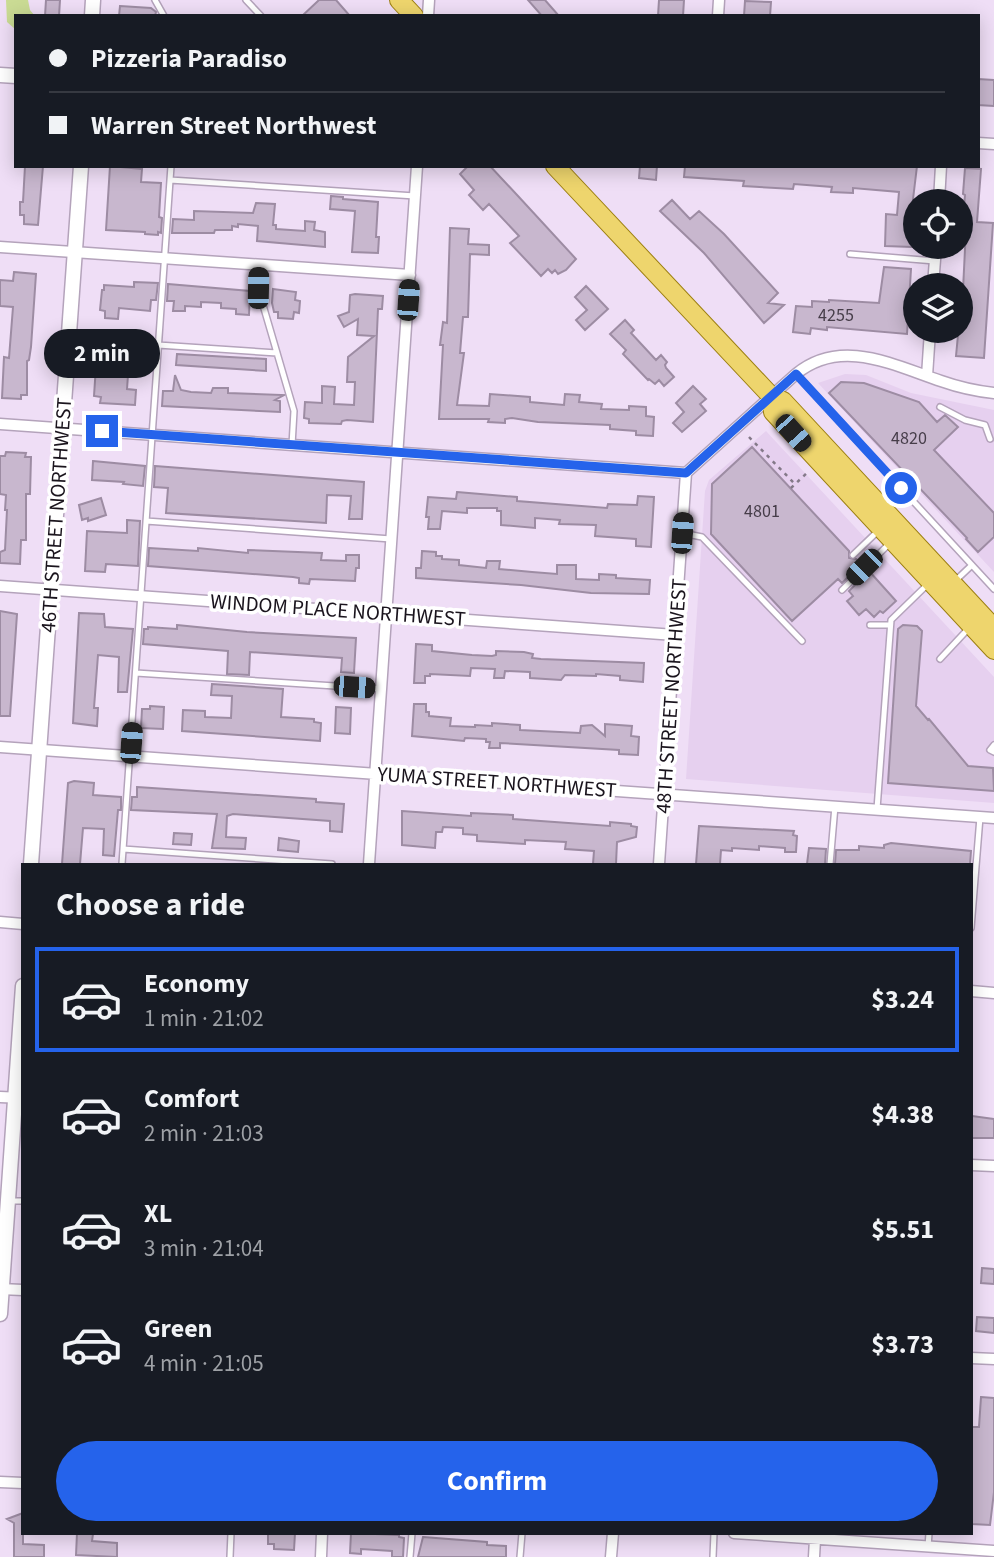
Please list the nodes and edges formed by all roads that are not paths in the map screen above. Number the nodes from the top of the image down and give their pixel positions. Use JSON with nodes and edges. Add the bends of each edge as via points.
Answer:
{"nodes":[{"id":1,"x":246,"y":0,"type":"edge"},
{"id":2,"x":399,"y":0,"type":"edge"},
{"id":3,"x":259,"y":14,"type":"edge"},
{"id":4,"x":412,"y":14,"type":"edge"},
{"id":5,"x":81,"y":168,"type":"edge"},
{"id":6,"x":171,"y":168,"type":"edge"},
{"id":7,"x":417,"y":168,"type":"edge"},
{"id":8,"x":557,"y":168,"type":"edge"},
{"id":9,"x":942,"y":168,"type":"edge"},
{"id":10,"x":170,"y":180,"type":"junction"},
{"id":11,"x":940,"y":189,"type":"edge"},
{"id":12,"x":415,"y":196,"type":"junction"},
{"id":13,"x":0,"y":247,"type":"edge"},
{"id":14,"x":74,"y":252,"type":"junction"},
{"id":15,"x":850,"y":254,"type":"dead end"},
{"id":16,"x":164,"y":258,"type":"junction"},
{"id":17,"x":935,"y":261,"type":"joint"},
{"id":18,"x":258,"y":265,"type":"junction"},
{"id":19,"x":934,"y":273,"type":"edge"},
{"id":20,"x":410,"y":275,"type":"junction"},
{"id":21,"x":929,"y":343,"type":"edge"},
{"id":22,"x":158,"y":345,"type":"junction"},
{"id":23,"x":277,"y":353,"type":"junction"},
{"id":24,"x":796,"y":374,"type":"junction"},
{"id":25,"x":927,"y":376,"type":"junction"},
{"id":26,"x":994,"y":393,"type":"edge"},
{"id":27,"x":771,"y":396,"type":"junction"},
{"id":28,"x":940,"y":407,"type":"dead end"},
{"id":29,"x":0,"y":424,"type":"edge"},
{"id":30,"x":62,"y":429,"type":"junction"},
{"id":31,"x":152,"y":435,"type":"junction"},
{"id":32,"x":990,"y":439,"type":"dead end"},
{"id":33,"x":292,"y":445,"type":"junction"},
{"id":34,"x":397,"y":452,"type":"junction"},
{"id":35,"x":686,"y":473,"type":"junction"},
{"id":36,"x":146,"y":521,"type":"junction"},
{"id":37,"x":682,"y":533,"type":"junction"},
{"id":38,"x":886,"y":535,"type":"junction"},
{"id":39,"x":391,"y":539,"type":"junction"},
{"id":40,"x":853,"y":555,"type":"dead end"},
{"id":41,"x":972,"y":565,"type":"junction"},
{"id":42,"x":931,"y":581,"type":"junction"},
{"id":43,"x":953,"y":583,"type":"junction"},
{"id":44,"x":0,"y":586,"type":"edge"},
{"id":45,"x":994,"y":589,"type":"edge"},
{"id":46,"x":51,"y":590,"type":"junction"},
{"id":47,"x":842,"y":590,"type":"dead end"},
{"id":48,"x":141,"y":596,"type":"junction"},
{"id":49,"x":386,"y":614,"type":"junction"},
{"id":50,"x":870,"y":625,"type":"dead end"},
{"id":51,"x":890,"y":625,"type":"junction"},
{"id":52,"x":971,"y":625,"type":"junction"},
{"id":53,"x":993,"y":626,"type":"edge"},
{"id":54,"x":675,"y":635,"type":"junction"},
{"id":55,"x":802,"y":641,"type":"dead end"},
{"id":56,"x":994,"y":650,"type":"edge"},
{"id":57,"x":940,"y":659,"type":"dead end"},
{"id":58,"x":136,"y":673,"type":"junction"},
{"id":59,"x":381,"y":689,"type":"junction"},
{"id":60,"x":994,"y":745,"type":"edge"},
{"id":61,"x":0,"y":747,"type":"edge"},
{"id":62,"x":39,"y":750,"type":"junction"},
{"id":63,"x":994,"y":752,"type":"edge"},
{"id":64,"x":130,"y":757,"type":"junction"},
{"id":65,"x":375,"y":774,"type":"junction"},
{"id":66,"x":664,"y":794,"type":"junction"},
{"id":67,"x":835,"y":806,"type":"junction"},
{"id":68,"x":877,"y":809,"type":"junction"},
{"id":69,"x":980,"y":817,"type":"junction"},
{"id":70,"x":994,"y":818,"type":"edge"},
{"id":71,"x":123,"y":849,"type":"junction"},
{"id":72,"x":31,"y":863,"type":"edge"},
{"id":73,"x":122,"y":863,"type":"edge"},
{"id":74,"x":318,"y":863,"type":"edge"},
{"id":75,"x":369,"y":863,"type":"edge"},
{"id":76,"x":659,"y":863,"type":"edge"},
{"id":77,"x":830,"y":863,"type":"edge"},
{"id":78,"x":973,"y":898,"type":"edge"},
{"id":79,"x":0,"y":922,"type":"edge"},
{"id":80,"x":21,"y":924,"type":"edge"},
{"id":81,"x":973,"y":991,"type":"edge"},
{"id":82,"x":994,"y":993,"type":"edge"},
{"id":83,"x":21,"y":1016,"type":"edge"},
{"id":84,"x":13,"y":1097,"type":"edge"},
{"id":85,"x":973,"y":1165,"type":"edge"},
{"id":86,"x":994,"y":1166,"type":"edge"},
{"id":87,"x":15,"y":1201,"type":"edge"},
{"id":88,"x":1,"y":1289,"type":"edge"},
{"id":89,"x":21,"y":1290,"type":"edge"},
{"id":90,"x":0,"y":1314,"type":"edge"},
{"id":91,"x":973,"y":1358,"type":"edge"},
{"id":92,"x":994,"y":1359,"type":"edge"},
{"id":93,"x":0,"y":1482,"type":"edge"},
{"id":94,"x":21,"y":1483,"type":"edge"},
{"id":95,"x":231,"y":1535,"type":"edge"},
{"id":96,"x":322,"y":1535,"type":"edge"},
{"id":97,"x":412,"y":1535,"type":"edge"},
{"id":98,"x":522,"y":1535,"type":"edge"},
{"id":99,"x":613,"y":1535,"type":"edge"},
{"id":100,"x":715,"y":1535,"type":"edge"},
{"id":101,"x":761,"y":1535,"type":"edge"},
{"id":102,"x":815,"y":1539,"type":"junction"},
{"id":103,"x":921,"y":1550,"type":"edge"},
{"id":104,"x":994,"y":1551,"type":"edge"},
{"id":105,"x":230,"y":1557,"type":"edge"},
{"id":106,"x":321,"y":1557,"type":"edge"},
{"id":107,"x":410,"y":1557,"type":"edge"},
{"id":108,"x":520,"y":1557,"type":"edge"},
{"id":109,"x":611,"y":1557,"type":"edge"},
{"id":110,"x":713,"y":1557,"type":"edge"},
{"id":111,"x":814,"y":1557,"type":"edge"}],
"edges":[{"from":1,"to":3,"type":"lane"},
{"from":2,"to":4,"type":"main road"},
{"from":5,"to":14,"type":"street","name":"46TH STREET NORTHWEST"},
{"from":6,"to":10,"type":"lane"},
{"from":7,"to":12,"type":"street"},
{"from":8,"to":27,"type":"main road"},
{"from":9,"to":11,"type":"street"},
{"from":10,"to":12,"type":"lane"},
{"from":10,"to":16,"type":"lane"},
{"from":12,"to":20,"type":"street"},
{"from":13,"to":14,"type":"street"},
{"from":14,"to":16,"type":"street"},
{"from":14,"to":30,"type":"street","name":"46TH STREET NORTHWEST"},
{"from":15,"to":17,"type":"lane"},
{"from":16,"to":18,"type":"street"},
{"from":16,"to":22,"type":"lane"},
{"from":17,"to":19,"type":"street"},
{"from":18,"to":20,"type":"street"},
{"from":18,"to":23,"type":"lane","via":[[258,288]]},
{"from":20,"to":34,"type":"street"},
{"from":21,"to":25,"type":"street"},
{"from":22,"to":23,"type":"lane"},
{"from":22,"to":31,"type":"lane"},
{"from":23,"to":33,"type":"lane","via":[[294,411]]},
{"from":24,"to":25,"type":"street","via":[[822,359],[852,355]]},
{"from":24,"to":27,"type":"street"},
{"from":24,"to":41,"type":"lane"},
{"from":25,"to":26,"type":"street"},
{"from":27,"to":35,"type":"street"},
{"from":27,"to":38,"type":"main road","via":[[773,412]]},
{"from":27,"to":43,"type":"main road","via":[[783,401]]},
{"from":28,"to":32,"type":"lane","via":[[985,425]]},
{"from":29,"to":30,"type":"street"},
{"from":30,"to":31,"type":"street"},
{"from":30,"to":46,"type":"street","name":"46TH STREET NORTHWEST"},
{"from":31,"to":33,"type":"street"},
{"from":31,"to":36,"type":"lane"},
{"from":33,"to":34,"type":"street"},
{"from":34,"to":35,"type":"street"},
{"from":34,"to":39,"type":"street"},
{"from":35,"to":37,"type":"street","name":"48TH STREET NORTHWEST"},
{"from":36,"to":39,"type":"lane"},
{"from":36,"to":48,"type":"lane"},
{"from":37,"to":54,"type":"street","name":"48TH STREET NORTHWEST"},
{"from":37,"to":55,"type":"lane","via":[[702,537]]},
{"from":38,"to":40,"type":"lane"},
{"from":38,"to":42,"type":"main road"},
{"from":38,"to":47,"type":"lane"},
{"from":39,"to":49,"type":"street"},
{"from":41,"to":43,"type":"lane"},
{"from":41,"to":45,"type":"lane"},
{"from":42,"to":51,"type":"lane"},
{"from":42,"to":52,"type":"main road"},
{"from":43,"to":53,"type":"main road"},
{"from":44,"to":46,"type":"street","name":"WINDOM PLACE NORTHWEST"},
{"from":46,"to":48,"type":"street","name":"WINDOM PLACE NORTHWEST"},
{"from":46,"to":62,"type":"street","name":"46TH STREET NORTHWEST"},
{"from":48,"to":49,"type":"street","name":"WINDOM PLACE NORTHWEST"},
{"from":48,"to":58,"type":"lane"},
{"from":49,"to":54,"type":"street","name":"WINDOM PLACE NORTHWEST"},
{"from":49,"to":59,"type":"street"},
{"from":50,"to":51,"type":"lane"},
{"from":51,"to":68,"type":"lane"},
{"from":52,"to":56,"type":"main road"},
{"from":52,"to":57,"type":"lane"},
{"from":54,"to":66,"type":"street","name":"48TH STREET NORTHWEST"},
{"from":58,"to":59,"type":"lane"},
{"from":58,"to":64,"type":"lane"},
{"from":59,"to":65,"type":"street"},
{"from":60,"to":63,"type":"lane","via":[[990,750]]},
{"from":61,"to":62,"type":"street","name":"YUMA STREET NORTHWEST"},
{"from":62,"to":64,"type":"street","name":"YUMA STREET NORTHWEST"},
{"from":62,"to":72,"type":"street","name":"46TH STREET NORTHWEST"},
{"from":64,"to":65,"type":"street","name":"YUMA STREET NORTHWEST"},
{"from":64,"to":71,"type":"lane"},
{"from":65,"to":66,"type":"street","name":"YUMA STREET NORTHWEST"},
{"from":65,"to":75,"type":"street"},
{"from":66,"to":67,"type":"street","name":"YUMA STREET NORTHWEST"},
{"from":66,"to":76,"type":"street","name":"48TH STREET NORTHWEST"},
{"from":67,"to":68,"type":"street","name":"YUMA STREET NORTHWEST"},
{"from":67,"to":77,"type":"lane"},
{"from":68,"to":69,"type":"street","name":"YUMA STREET NORTHWEST"},
{"from":69,"to":70,"type":"street","name":"YUMA STREET NORTHWEST"},
{"from":69,"to":78,"type":"lane"},
{"from":71,"to":73,"type":"lane"},
{"from":71,"to":74,"type":"lane"},
{"from":79,"to":80,"type":"street"},
{"from":81,"to":82,"type":"street"},
{"from":83,"to":84,"type":"street"},
{"from":84,"to":87,"type":"street"},
{"from":85,"to":86,"type":"street"},
{"from":87,"to":88,"type":"street"},
{"from":88,"to":89,"type":"street"},
{"from":88,"to":90,"type":"street"},
{"from":91,"to":92,"type":"street"},
{"from":93,"to":94,"type":"street"},
{"from":95,"to":105,"type":"lane"},
{"from":96,"to":106,"type":"street"},
{"from":97,"to":107,"type":"lane"},
{"from":98,"to":108,"type":"lane"},
{"from":99,"to":109,"type":"street"},
{"from":100,"to":110,"type":"lane"},
{"from":101,"to":102,"type":"street"},
{"from":102,"to":103,"type":"street"},
{"from":102,"to":111,"type":"street"},
{"from":103,"to":104,"type":"street"}]}
